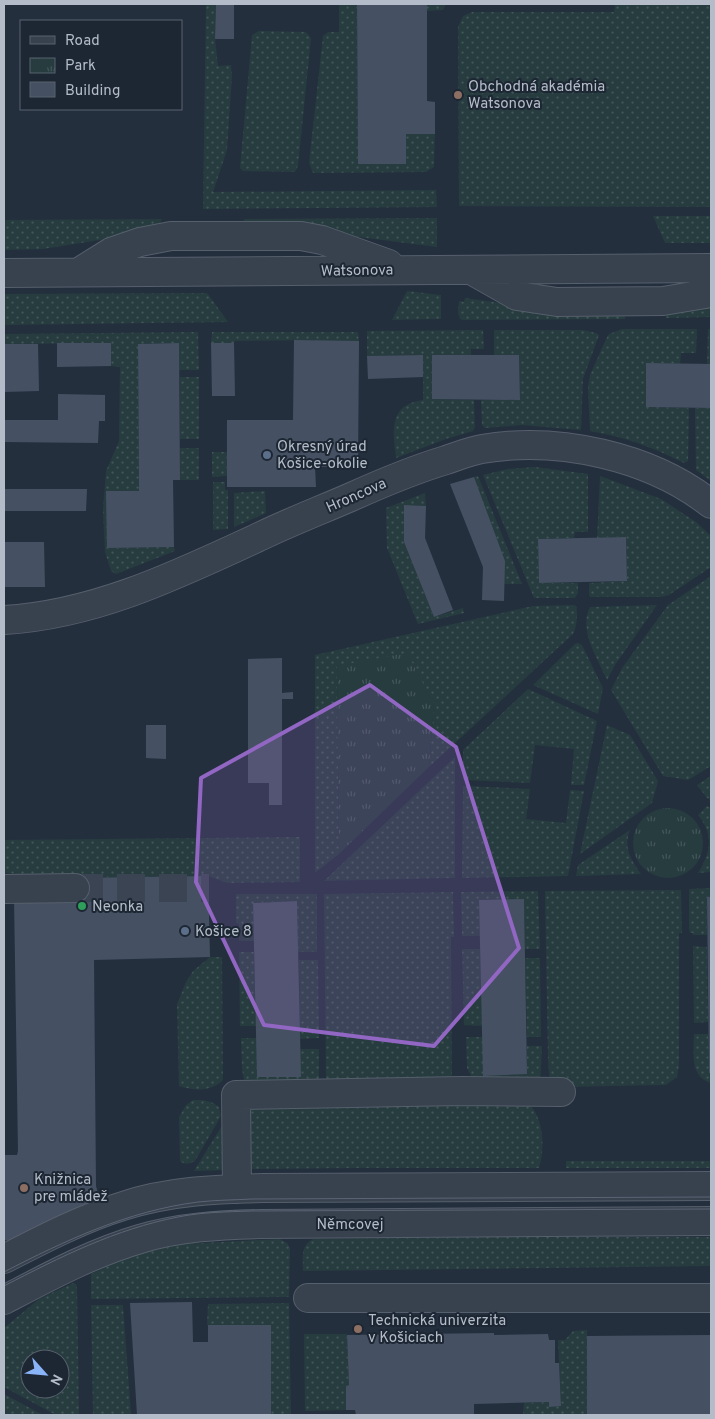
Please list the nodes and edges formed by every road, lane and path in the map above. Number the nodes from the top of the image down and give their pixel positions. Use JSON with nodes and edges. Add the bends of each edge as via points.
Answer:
{"nodes":[{"id":1,"x":711,"y":268,"type":"edge"},
{"id":2,"x":402,"y":270,"type":"junction"},
{"id":3,"x":470,"y":270,"type":"junction"},
{"id":4,"x":78,"y":272,"type":"junction"},
{"id":5,"x":4,"y":273,"type":"edge"},
{"id":6,"x":711,"y":293,"type":"edge"},
{"id":7,"x":711,"y":504,"type":"edge"},
{"id":8,"x":4,"y":620,"type":"edge"},
{"id":9,"x":76,"y":888,"type":"tunnel mouth"},
{"id":10,"x":4,"y":889,"type":"edge"},
{"id":11,"x":561,"y":1092,"type":"dead end"},
{"id":12,"x":711,"y":1186,"type":"edge"},
{"id":13,"x":237,"y":1189,"type":"junction"},
{"id":14,"x":711,"y":1221,"type":"edge"},
{"id":15,"x":4,"y":1259,"type":"edge"},
{"id":16,"x":308,"y":1298,"type":"dead end"},
{"id":17,"x":711,"y":1298,"type":"edge"},
{"id":18,"x":4,"y":1300,"type":"edge"}],
"edges":[{"from":1,"to":3,"type":"street","name":"Watsonova"},
{"from":2,"to":3,"type":"street","name":"Watsonova"},
{"from":2,"to":4,"type":"street","name":"Watsonova"},
{"from":2,"to":4,"type":"street","via":[[311,237],[171,236],[111,252]]},
{"from":3,"to":6,"type":"street","via":[[517,296],[557,302],[663,300]]},
{"from":4,"to":5,"type":"street","name":"Watsonova"},
{"from":7,"to":8,"type":"street","name":"Hroncova","via":[[663,474],[617,458],[563,448],[504,446],[480,449],[421,467],[118,597],[60,613]]},
{"from":9,"to":10,"type":"street"},
{"from":11,"to":13,"type":"street","via":[[236,1095]]},
{"from":12,"to":13,"type":"street"},
{"from":13,"to":15,"type":"street","via":[[182,1193],[124,1206],[60,1230]]},
{"from":14,"to":18,"type":"street","name":"Němcovej","via":[[203,1227],[148,1237],[112,1248]]},
{"from":16,"to":17,"type":"street"}]}
